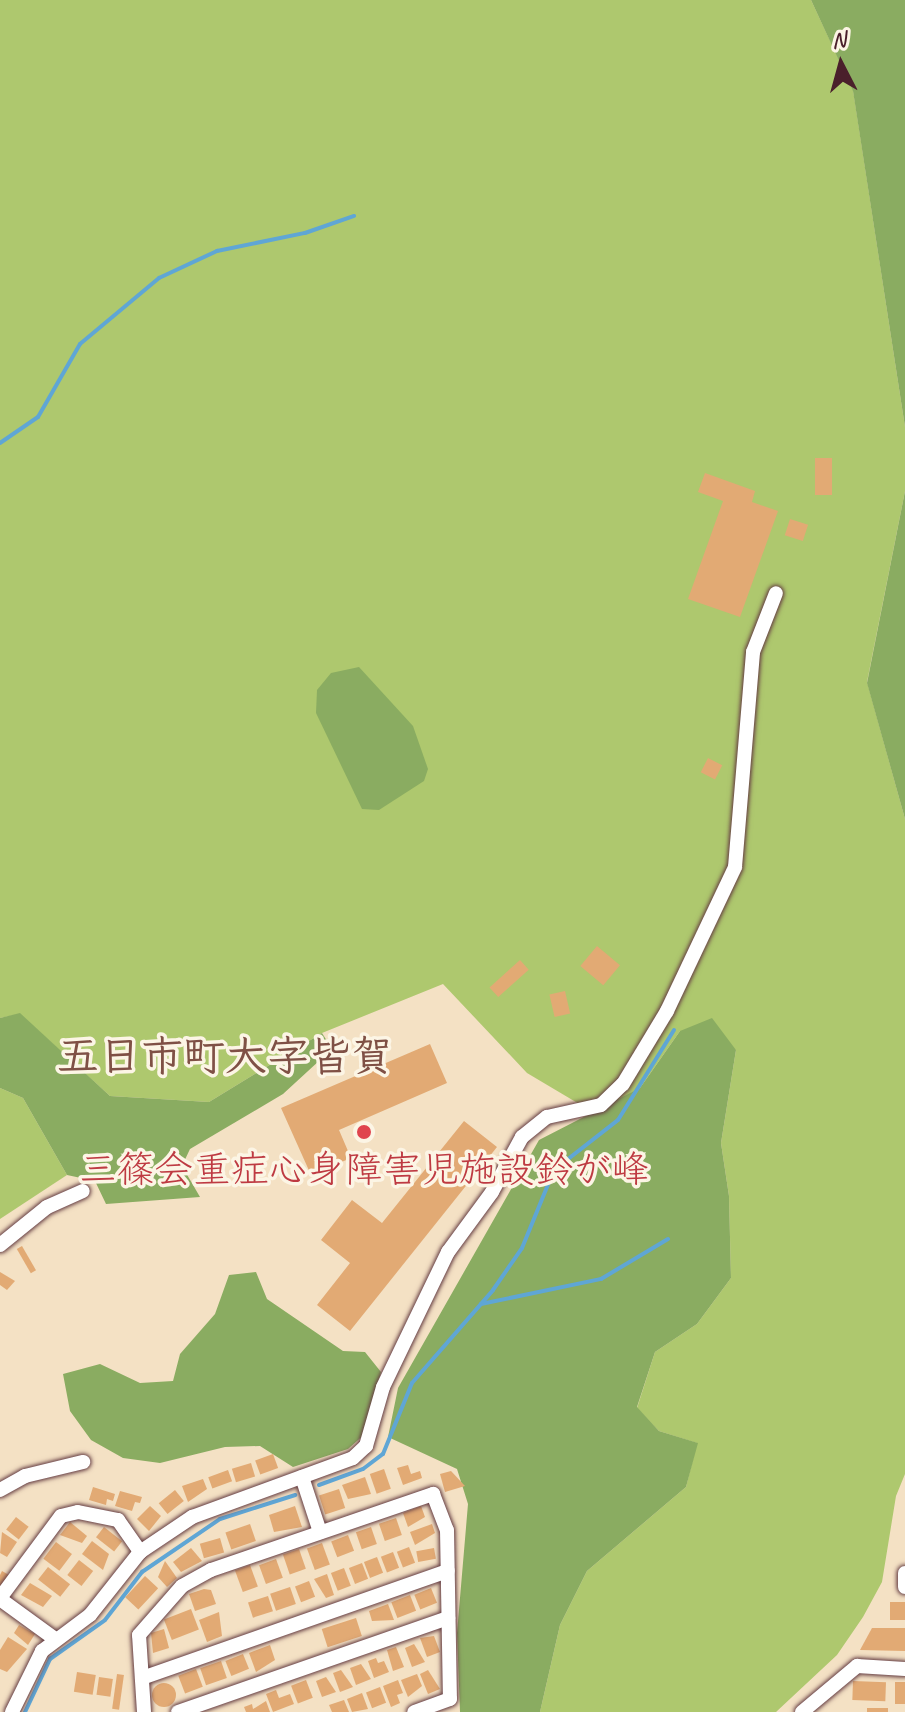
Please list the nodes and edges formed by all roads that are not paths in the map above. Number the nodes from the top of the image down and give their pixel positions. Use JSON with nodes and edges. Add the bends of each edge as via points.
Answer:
{"nodes":[{"id":1,"x":776,"y":593,"type":"dead end"},
{"id":2,"x":83,"y":1191,"type":"dead end"},
{"id":3,"x":0,"y":1245,"type":"edge"},
{"id":4,"x":83,"y":1462,"type":"dead end"},
{"id":5,"x":302,"y":1477,"type":"junction"},
{"id":6,"x":0,"y":1490,"type":"edge"},
{"id":7,"x":320,"y":1532,"type":"junction"},
{"id":8,"x":140,"y":1552,"type":"junction"},
{"id":9,"x":448,"y":1571,"type":"junction"},
{"id":10,"x":905,"y":1573,"type":"edge"},
{"id":11,"x":905,"y":1587,"type":"edge"},
{"id":12,"x":0,"y":1598,"type":"edge"},
{"id":13,"x":448,"y":1618,"type":"junction"},
{"id":14,"x":55,"y":1639,"type":"junction"},
{"id":15,"x":905,"y":1669,"type":"edge"},
{"id":16,"x":142,"y":1678,"type":"junction"},
{"id":17,"x":12,"y":1712,"type":"edge"},
{"id":18,"x":144,"y":1712,"type":"edge"},
{"id":19,"x":178,"y":1712,"type":"edge"},
{"id":20,"x":414,"y":1712,"type":"edge"},
{"id":21,"x":802,"y":1712,"type":"edge"}],
"edges":[{"from":1,"to":5,"type":"street","via":[[753,652],[735,867],[667,1011],[612,1097],[592,1108],[547,1117],[522,1137],[492,1192],[448,1252],[383,1387],[366,1446],[353,1458]]},
{"from":2,"to":3,"type":"street","via":[[47,1207]]},
{"from":4,"to":6,"type":"street","via":[[25,1476]]},
{"from":5,"to":7,"type":"street"},
{"from":5,"to":8,"type":"street","via":[[192,1517]]},
{"from":7,"to":9,"type":"street","via":[[433,1494],[447,1530]]},
{"from":7,"to":16,"type":"street","via":[[211,1570],[182,1586],[139,1635]]},
{"from":8,"to":12,"type":"street","via":[[118,1520],[78,1512],[61,1516]]},
{"from":8,"to":14,"type":"street","via":[[90,1615]]},
{"from":9,"to":13,"type":"street"},
{"from":9,"to":16,"type":"street"},
{"from":10,"to":11,"type":"street"},
{"from":12,"to":14,"type":"street"},
{"from":13,"to":19,"type":"street"},
{"from":13,"to":20,"type":"street","via":[[450,1699]]},
{"from":14,"to":17,"type":"street","via":[[31,1668]]},
{"from":15,"to":21,"type":"street","via":[[857,1666]]},
{"from":16,"to":18,"type":"street"}]}
